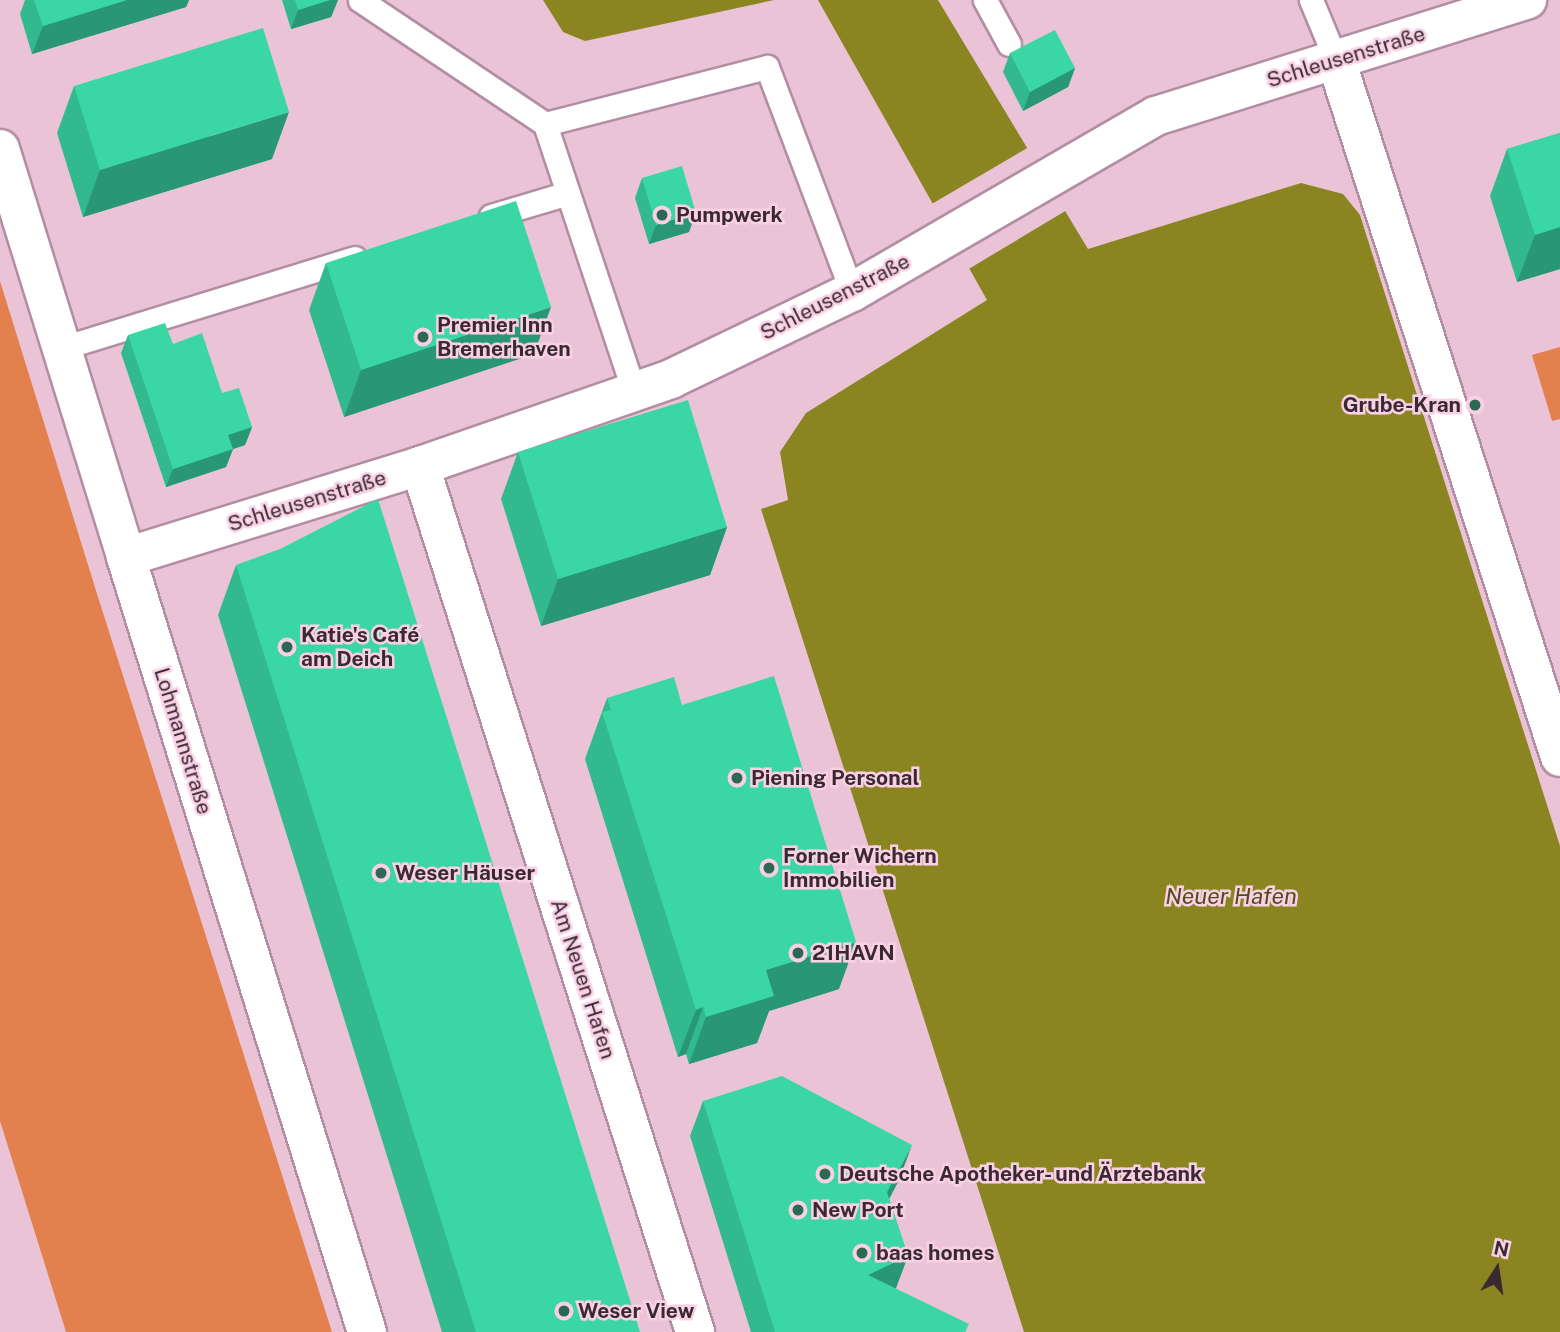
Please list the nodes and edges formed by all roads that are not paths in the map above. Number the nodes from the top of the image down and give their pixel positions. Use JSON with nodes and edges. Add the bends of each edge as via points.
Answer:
{"nodes":[{"id":1,"x":360,"y":0,"type":"edge"},
{"id":2,"x":985,"y":0,"type":"edge"},
{"id":3,"x":1311,"y":0,"type":"edge"},
{"id":4,"x":1527,"y":0,"type":"edge"},
{"id":5,"x":1474,"y":6,"type":"edge"},
{"id":6,"x":1009,"y":44,"type":"dead end"},
{"id":7,"x":1336,"y":60,"type":"junction"},
{"id":8,"x":545,"y":124,"type":"junction"},
{"id":9,"x":0,"y":149,"type":"edge"},
{"id":10,"x":568,"y":193,"type":"junction"},
{"id":11,"x":463,"y":225,"type":"edge"},
{"id":12,"x":382,"y":250,"type":"edge"},
{"id":13,"x":852,"y":292,"type":"junction"},
{"id":14,"x":62,"y":348,"type":"junction"},
{"id":15,"x":634,"y":391,"type":"junction"},
{"id":16,"x":420,"y":466,"type":"junction"},
{"id":17,"x":126,"y":558,"type":"junction"},
{"id":18,"x":1560,"y":757,"type":"edge"},
{"id":19,"x":367,"y":1332,"type":"edge"},
{"id":20,"x":695,"y":1332,"type":"edge"}],
"edges":[{"from":1,"to":8,"type":"lane"},
{"from":2,"to":6,"type":"lane"},
{"from":3,"to":7,"type":"lane"},
{"from":4,"to":5,"type":"street","name":"Schleusenstraße"},
{"from":5,"to":7,"type":"street","name":"Schleusenstraße"},
{"from":7,"to":13,"type":"street","name":"Schleusenstraße","via":[[1156,117]]},
{"from":7,"to":18,"type":"street"},
{"from":8,"to":10,"type":"lane"},
{"from":8,"to":13,"type":"lane","via":[[767,67]]},
{"from":9,"to":14,"type":"street","name":"Lohmannstraße"},
{"from":10,"to":11,"type":"lane"},
{"from":10,"to":15,"type":"lane"},
{"from":12,"to":14,"type":"lane"},
{"from":13,"to":15,"type":"street","name":"Schleusenstraße","via":[[671,379]]},
{"from":14,"to":17,"type":"street","name":"Lohmannstraße"},
{"from":15,"to":16,"type":"street","name":"Schleusenstraße"},
{"from":16,"to":17,"type":"street","name":"Schleusenstraße"},
{"from":16,"to":20,"type":"street","name":"Am Neuen Hafen"},
{"from":17,"to":19,"type":"street","name":"Lohmannstraße"}]}
